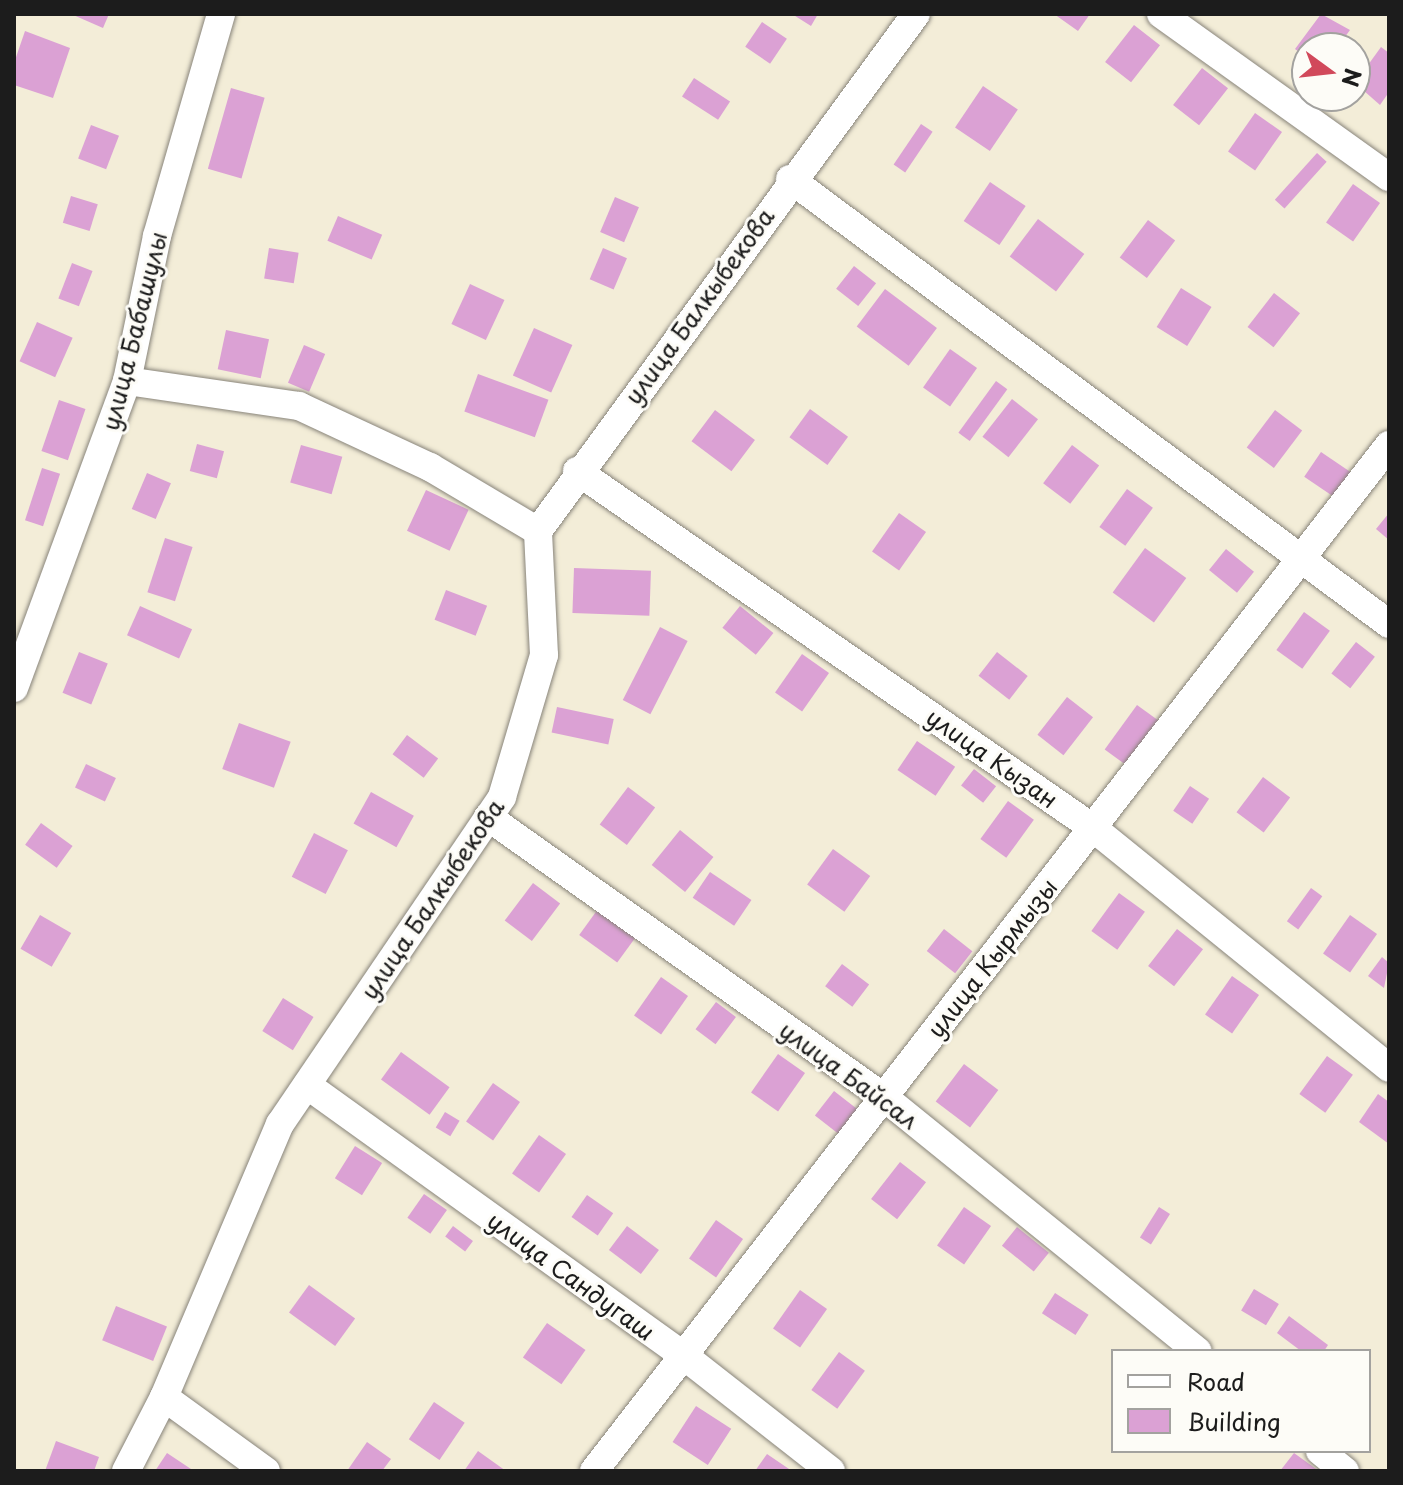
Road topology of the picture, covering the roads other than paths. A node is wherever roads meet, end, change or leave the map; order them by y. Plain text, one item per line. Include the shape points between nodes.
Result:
1 (221, 14) edge
2 (916, 14) edge
3 (1161, 14) edge
4 (1389, 177) edge
5 (790, 179) junction
6 (127, 381) junction
7 (1389, 445) edge
8 (577, 471) junction
9 (538, 531) junction
10 (1303, 558) junction
11 (1389, 624) edge
12 (14, 688) edge
13 (488, 817) junction
14 (1093, 828) junction
15 (1389, 1068) edge
16 (307, 1085) junction
17 (885, 1098) junction
18 (1195, 1349) edge
19 (683, 1355) junction
20 (164, 1397) junction
21 (1322, 1453) edge
22 (126, 1471) edge
23 (266, 1471) edge
24 (594, 1471) edge
25 (831, 1471) edge
26 (1345, 1471) edge

1 - 6 street, улица Бабашулы via 157,236
2 - 5 street, улица Балкыбекова
3 - 4 street
5 - 8 street, улица Балкыбекова
5 - 10 street
6 - 9 street via 299,406 430,467
6 - 12 street, улица Бабашулы
7 - 10 street, улица Кырмызы
8 - 9 street, улица Балкыбекова
8 - 14 street, улица Кызан
9 - 13 street, улица Балкыбекова via 544,655 502,797
10 - 11 street
10 - 14 street, улица Кырмызы
13 - 16 street, улица Балкыбекова
13 - 17 street, улица Байсал
14 - 15 street, улица Кызан
14 - 17 street, улица Кырмызы
16 - 19 street, улица Сандугаш
16 - 20 street, улица Балкыбекова via 280,1124
17 - 18 street, улица Байсал
17 - 19 street, улица Кырмызы
19 - 24 street, улица Кырмызы
19 - 25 street, улица Сандугаш
20 - 22 street, улица Балкыбекова
20 - 23 street
21 - 26 street

